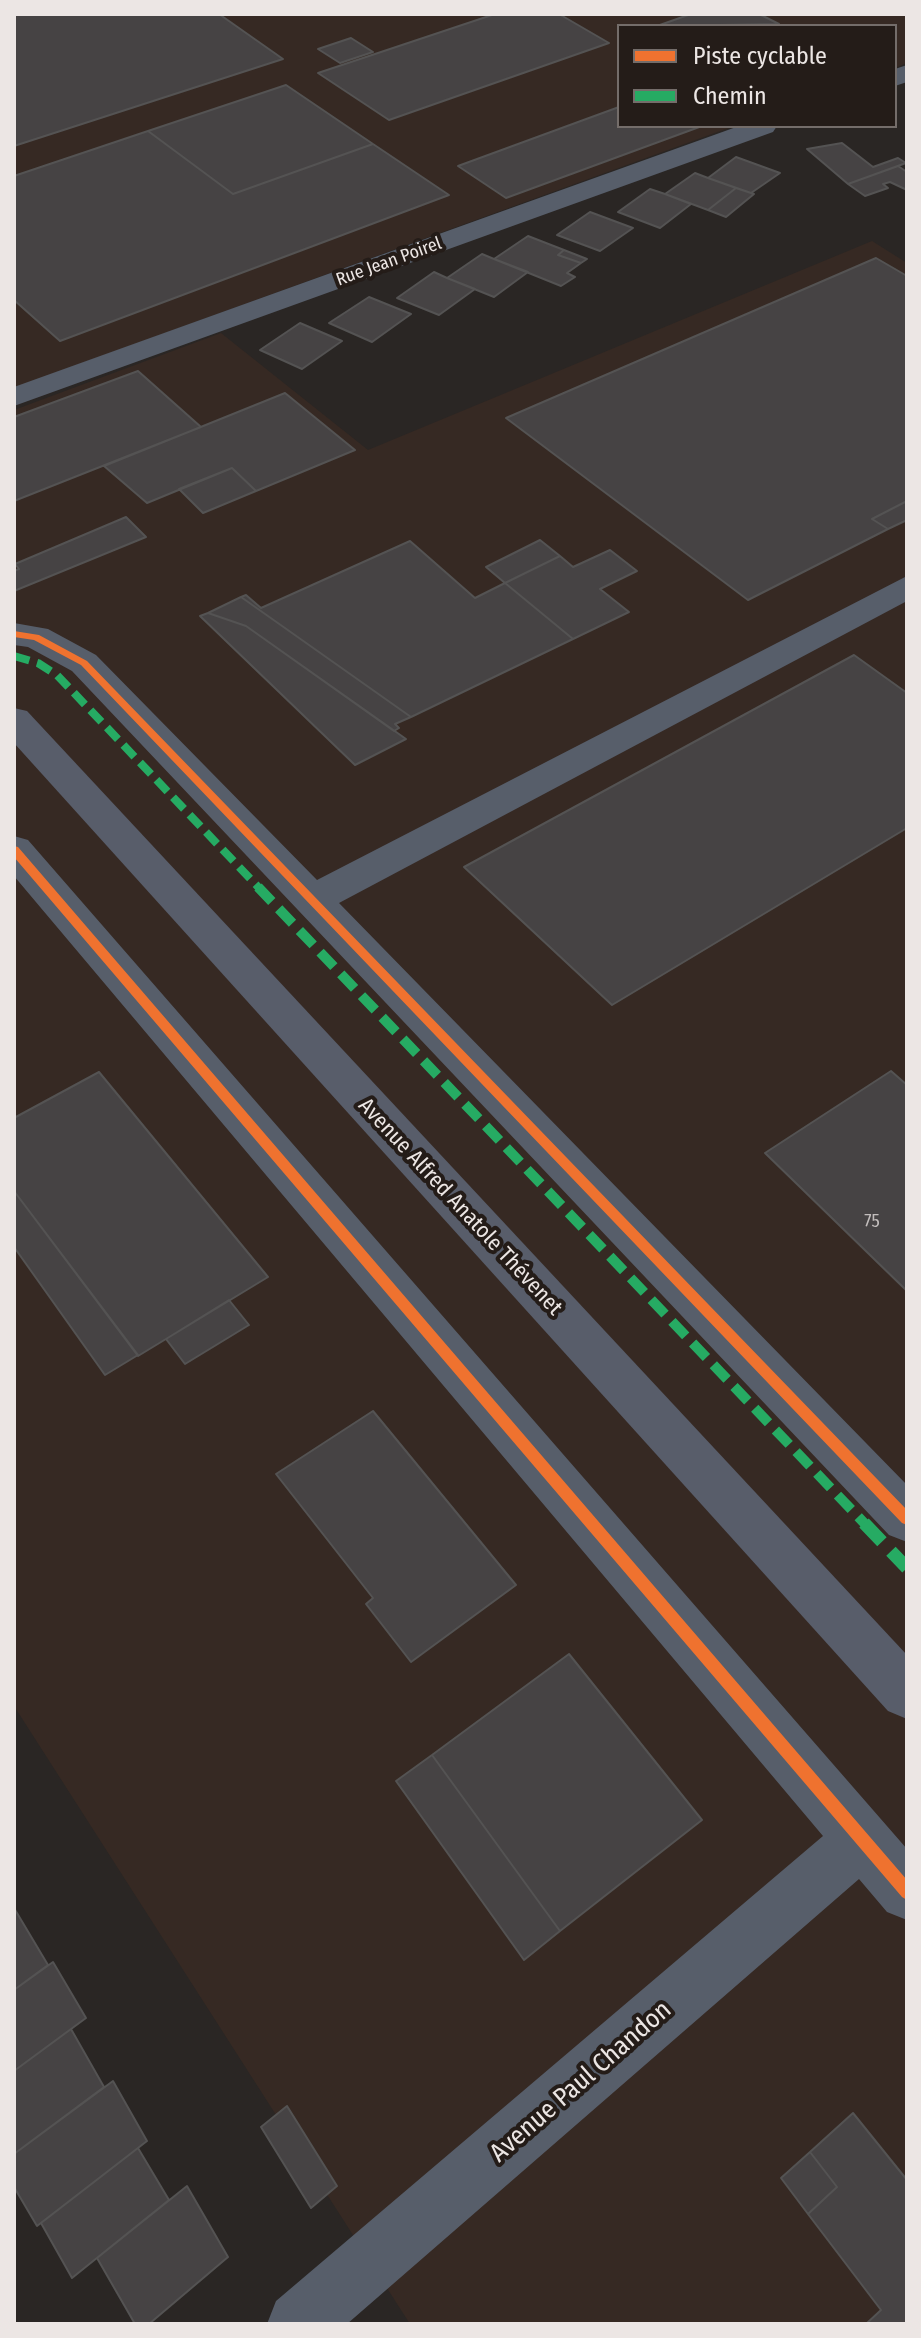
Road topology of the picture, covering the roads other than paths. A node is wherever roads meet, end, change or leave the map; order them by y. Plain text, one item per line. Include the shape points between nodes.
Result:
1 (758, 128) edge
2 (14, 397) edge
3 (907, 587) edge
4 (14, 634) edge
5 (14, 720) edge
6 (14, 850) edge
7 (312, 900) junction
8 (907, 1519) edge
9 (907, 1693) edge
10 (862, 1840) junction
11 (907, 1892) edge
12 (299, 2324) edge

1 - 2 street, Rue Jean Poirel
3 - 7 street
4 - 7 street via 36,637 84,663
5 - 9 main road, Avenue Alfred Anatole Thévenet
6 - 10 street
7 - 8 street
10 - 11 street
10 - 12 street, Avenue Paul Chandon

